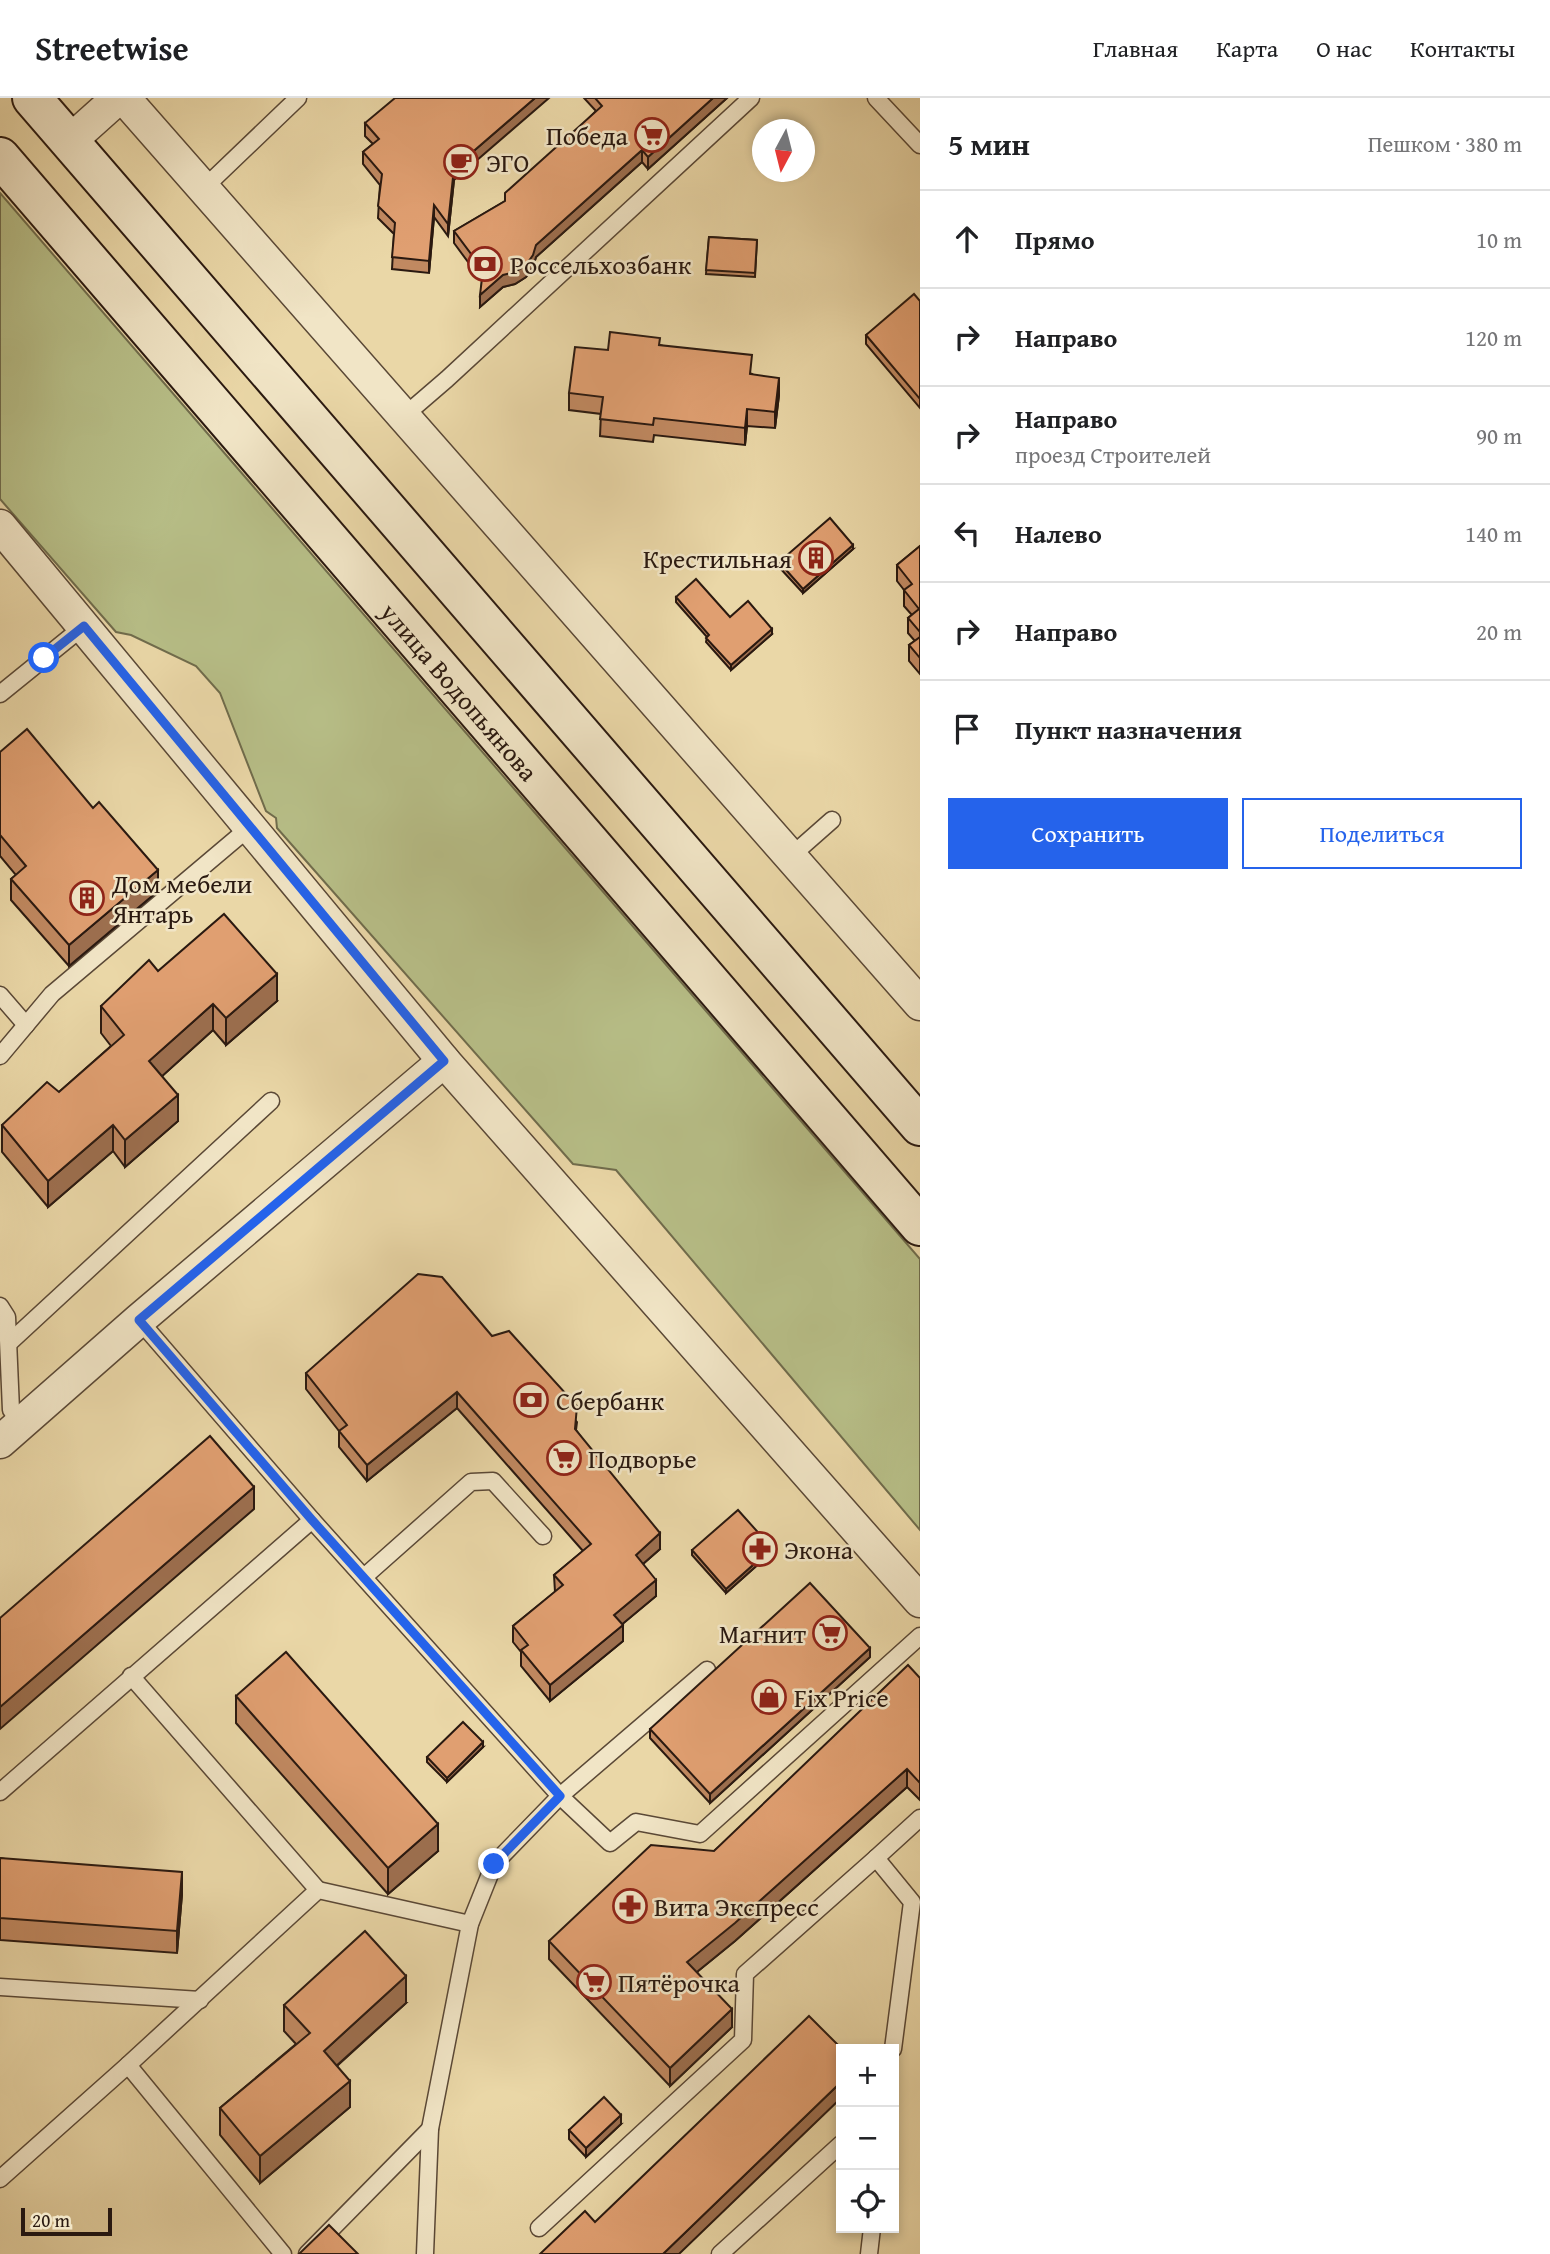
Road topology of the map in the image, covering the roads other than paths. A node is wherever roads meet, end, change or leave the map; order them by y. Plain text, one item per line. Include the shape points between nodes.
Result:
1 (33, 98) edge
2 (118, 98) edge
3 (124, 98) edge
4 (298, 98) edge
5 (751, 98) edge
6 (876, 98) edge
7 (69, 141) junction
8 (920, 145) edge
9 (0, 157) edge
10 (204, 188) junction
11 (404, 416) junction
12 (0, 526) edge
13 (84, 626) junction
14 (0, 694) edge
15 (832, 820) dead end
16 (251, 826) junction
17 (790, 857) junction
18 (0, 995) edge
19 (920, 1004) edge
20 (26, 1025) junction
21 (0, 1056) edge
22 (444, 1061) junction
23 (271, 1101) dead end
24 (920, 1126) edge
25 (920, 1226) edge
26 (0, 1306) edge
27 (139, 1320) junction
28 (9, 1343) junction
29 (24, 1422) junction
30 (0, 1442) edge
31 (312, 1520) junction
32 (543, 1536) dead end
33 (364, 1577) junction
34 (920, 1601) edge
35 (920, 1636) edge
36 (707, 1670) dead end
37 (131, 1676) junction
38 (0, 1792) edge
39 (560, 1796) junction
40 (920, 1818) edge
41 (876, 1858) junction
42 (318, 1890) junction
43 (916, 1906) edge
44 (470, 1924) junction
45 (0, 1987) edge
46 (200, 2000) junction
47 (894, 2044) edge
48 (128, 2065) junction
49 (430, 2129) junction
50 (836, 2149) edge
51 (0, 2179) edge
52 (539, 2228) dead end
53 (871, 2233) edge
54 (283, 2254) edge
55 (307, 2254) edge
56 (425, 2254) edge
57 (720, 2254) edge
58 (869, 2254) edge

1 - 7 main road
2 - 7 street
3 - 10 street
4 - 10 lane
5 - 11 lane
6 - 8 lane
7 - 24 main road
9 - 25 main road, улица Водопьянова
10 - 11 street
11 - 17 street
12 - 13 street
13 - 14 lane
13 - 16 street
15 - 17 lane
16 - 20 lane via 52,994
16 - 22 street
17 - 19 street
18 - 20 lane
20 - 21 lane
22 - 27 street
22 - 34 street
23 - 28 lane
26 - 28 lane via 7,1317
27 - 29 street
27 - 31 lane
28 - 29 lane via 11,1410
29 - 30 street
31 - 33 lane
31 - 37 lane
32 - 33 lane via 493,1481 471,1482
33 - 39 lane
35 - 39 lane via 700,1834 636,1822 610,1843
36 - 39 lane
37 - 38 lane
37 - 42 lane
39 - 44 lane via 494,1864
40 - 41 lane
41 - 43 lane
41 - 52 lane via 745,1974 743,2040
42 - 44 lane
42 - 46 lane
43 - 47 lane
44 - 49 lane
45 - 46 lane
46 - 48 lane
48 - 51 lane
48 - 54 lane
49 - 55 lane
49 - 56 lane
50 - 57 lane
53 - 58 lane

